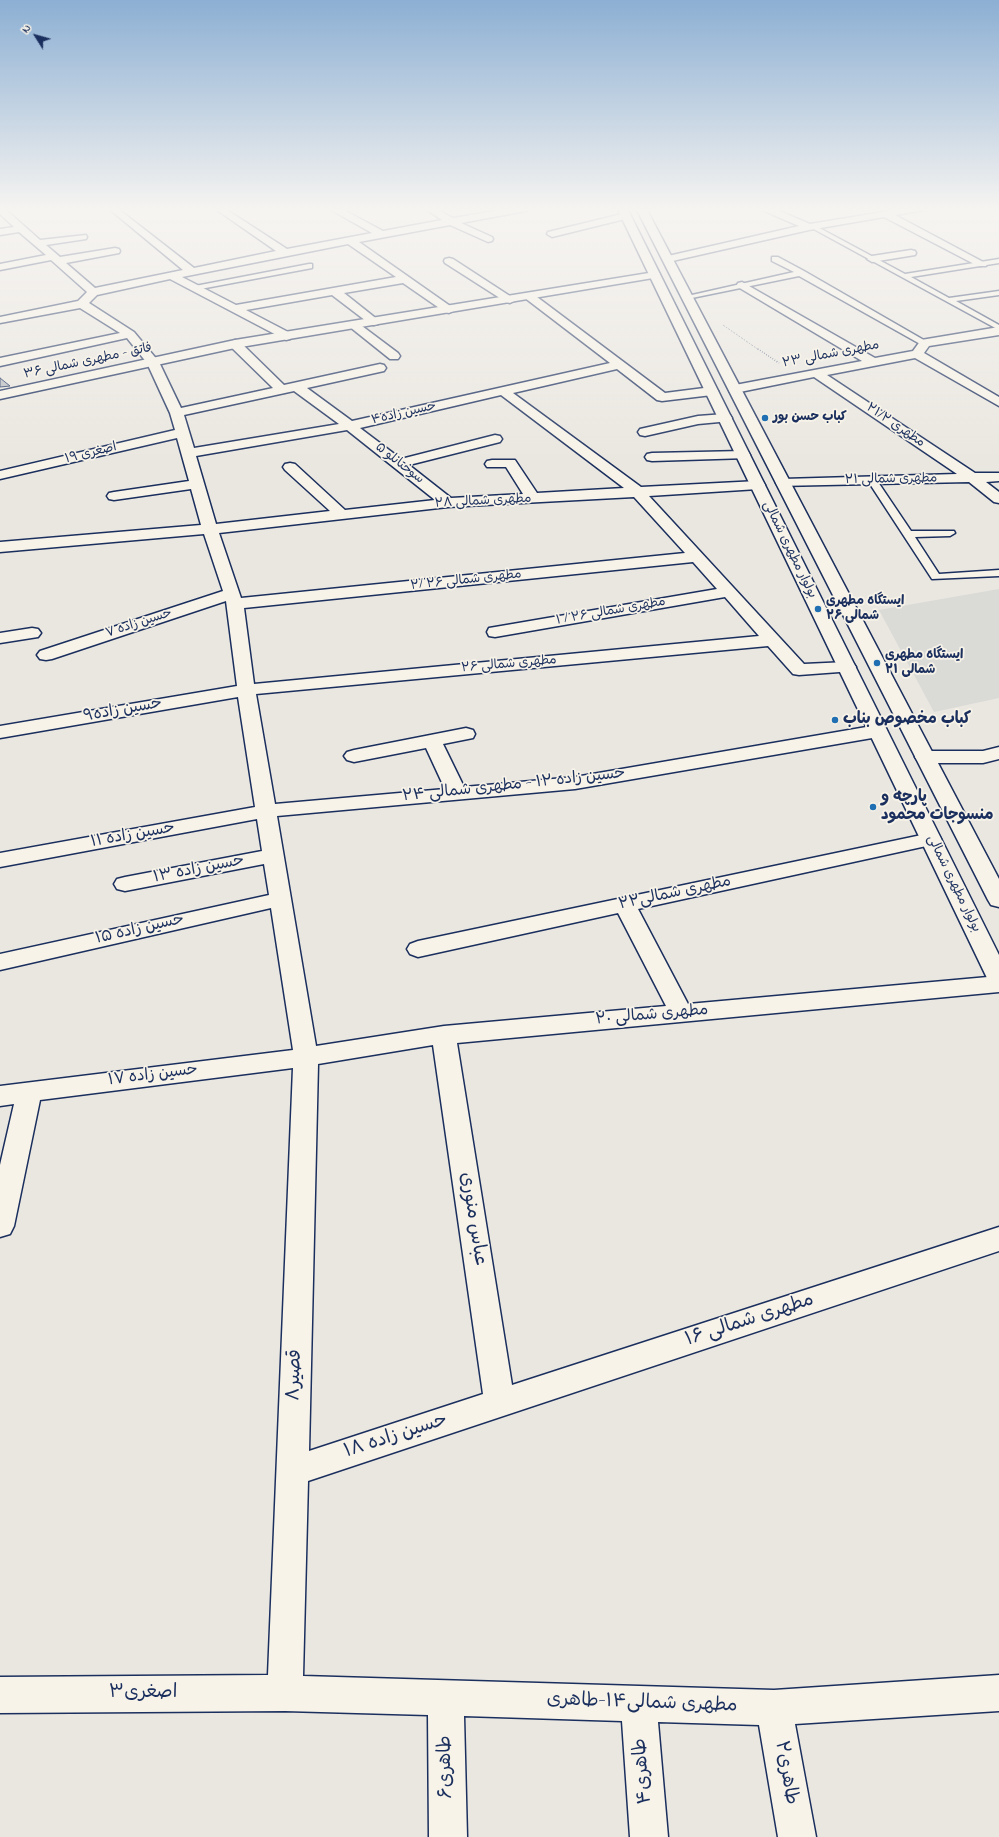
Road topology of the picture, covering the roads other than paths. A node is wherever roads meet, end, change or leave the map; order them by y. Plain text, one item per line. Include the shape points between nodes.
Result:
1 (91, 294) edge
2 (206, 294) edge
3 (318, 294) edge
4 (338, 294) edge
5 (426, 294) edge
6 (500, 294) edge
7 (543, 294) edge
8 (664, 294) edge
9 (686, 294) edge
10 (711, 294) edge
11 (757, 294) edge
12 (838, 294) edge
13 (936, 294) edge
14 (994, 294) edge
15 (529, 296) junction
16 (510, 300) junction
17 (689, 300) junction
18 (948, 300) junction
19 (82, 304) junction
20 (234, 308) junction
21 (449, 310) junction
22 (0, 320) edge
23 (374, 322) junction
24 (354, 325) junction
25 (704, 328) junction
26 (681, 329) junction
27 (999, 330) edge
28 (130, 334) junction
29 (286, 336) junction
30 (926, 343) junction
31 (235, 344) junction
32 (917, 354) junction
33 (394, 356) dead end
34 (0, 362) edge
35 (153, 362) junction
36 (873, 362) junction
37 (617, 365) junction
38 (380, 368) dead end
39 (816, 374) junction
40 (297, 387) junction
41 (735, 389) junction
42 (282, 390) junction
43 (503, 391) junction
44 (712, 391) junction
45 (0, 395) edge
46 (999, 402) edge
47 (177, 413) junction
48 (725, 418) junction
49 (350, 426) junction
50 (645, 432) dead end
51 (182, 433) junction
52 (495, 439) dead end
53 (188, 453) junction
54 (743, 454) junction
55 (652, 457) dead end
56 (398, 464) junction
57 (492, 464) dead end
58 (290, 467) dead end
59 (0, 475) edge
60 (999, 477) edge
61 (974, 479) junction
62 (873, 481) junction
63 (783, 482) junction
64 (197, 484) junction
65 (758, 485) junction
66 (639, 493) junction
67 (114, 496) dead end
68 (533, 498) junction
69 (999, 499) edge
70 (448, 503) junction
71 (341, 514) junction
72 (210, 529) junction
73 (950, 533) dead end
74 (908, 534) junction
75 (0, 547) edge
76 (697, 557) junction
77 (999, 573) edge
78 (728, 592) junction
79 (233, 599) junction
80 (495, 632) dead end
81 (32, 633) dead end
82 (0, 638) edge
83 (772, 640) junction
84 (46, 655) dead end
85 (847, 667) junction
86 (246, 690) junction
87 (878, 731) junction
88 (0, 732) edge
89 (466, 734) dead end
90 (432, 741) junction
91 (354, 756) dead end
92 (991, 756) edge
93 (925, 757) junction
94 (999, 772) edge
95 (457, 794) junction
96 (267, 811) junction
97 (931, 839) junction
98 (274, 855) junction
99 (0, 860) edge
100 (125, 884) dead end
101 (280, 899) junction
102 (999, 900) edge
103 (625, 904) junction
104 (418, 949) dead end
105 (0, 962) edge
106 (999, 978) edge
107 (999, 984) edge
108 (681, 1013) junction
109 (444, 1035) junction
110 (306, 1057) junction
111 (29, 1092) junction
112 (0, 1096) edge
113 (0, 1226) edge
114 (999, 1240) edge
115 (500, 1403) junction
116 (293, 1471) junction
117 (285, 1693) junction
118 (999, 1693) edge
119 (0, 1695) edge
120 (446, 1698) junction
121 (639, 1704) junction
122 (774, 1708) junction
123 (448, 1837) edge
124 (650, 1837) edge
125 (797, 1837) edge

1 - 19 street
2 - 20 street
3 - 20 street
4 - 23 street
5 - 21 street
6 - 16 street
7 - 15 street, فاتق - مطهری شمالی ۳۶
8 - 26 street, بولوار مطهری شمالی
9 - 17 street, بولوار مطهری شمالی
10 - 17 lane
11 - 36 street
12 - 30 lane
13 - 18 lane
14 - 18 lane
15 - 16 street, فاتق - مطهری شمالی ۳۶
15 - 37 street
16 - 21 street, فاتق - مطهری شمالی ۳۶
17 - 25 street, بولوار مطهری شمالی
18 - 27 lane
19 - 22 street
19 - 28 street, قصیر۸
20 - 29 street
21 - 23 street, فاتق - مطهری شمالی ۳۶
23 - 24 street, فاتق - مطهری شمالی ۳۶
24 - 29 street, فاتق - مطهری شمالی ۳۶
24 - 33 street
25 - 26 street
25 - 41 street, بولوار مطهری شمالی
26 - 44 street, بولوار مطهری شمالی
27 - 30 street
28 - 34 street
28 - 35 street, قصیر۸
29 - 31 street, فاتق - مطهری شمالی ۳۶
30 - 32 street
31 - 35 street, فاتق - مطهری شمالی ۳۶
31 - 42 street
32 - 36 street, مطهری شمالی ۲۳
32 - 46 street
35 - 45 street, فاتق - مطهری شمالی ۳۶
35 - 47 street, قصیر۸
36 - 39 street, مطهری شمالی ۲۳
37 - 43 street, حسین زاده۴
37 - 44 street via 662,396
38 - 40 street
39 - 41 street, مطهری شمالی ۲۳
39 - 61 street, مطهری ۲۱/۲
40 - 42 street
40 - 49 street, سوختانلو ۵
41 - 63 street, بولوار مطهری شمالی
42 - 47 street
43 - 49 street, حسین زاده۴
43 - 66 street
44 - 48 street, بولوار مطهری شمالی
47 - 51 street, قصیر۸
48 - 50 street via 698,420
48 - 54 street, بولوار مطهری شمالی
49 - 53 street, حسین زاده۴
49 - 56 street, سوختانلو ۵
51 - 53 street, قصیر۸
51 - 59 street, اصغری ۱۹
52 - 56 street
53 - 64 street, قصیر۸
54 - 55 street
54 - 65 street, بولوار مطهری شمالی
56 - 70 street, سوختانلو ۵
57 - 68 street via 510,463
58 - 71 street
60 - 61 street, مطهری شمالی ۲۱
61 - 62 street, مطهری شمالی ۲۱
61 - 69 street, مطهری ۲۱/۲
62 - 63 street, مطهری شمالی ۲۱
62 - 74 lane
63 - 93 street, بولوار مطهری شمالی
64 - 67 street
64 - 72 street, قصیر۸
65 - 66 street, مطهری شمالی ۲۸
65 - 85 street, بولوار مطهری شمالی
66 - 68 street, مطهری شمالی ۲۸
66 - 76 street
68 - 70 street, مطهری شمالی ۲۸
70 - 71 street, مطهری شمالی ۲۸
71 - 72 street, مطهری شمالی ۲۸
72 - 75 street, مطهری شمالی ۲۸
72 - 79 street, قصیر۸
73 - 74 lane
74 - 77 lane via 936,576
76 - 78 street
76 - 79 street, مطهری شمالی ۲۶ /۲
78 - 80 street, مطهری شمالی ۲۶ / ۱
78 - 83 street
79 - 84 street, حسین زاده ۷
79 - 86 street, قصیر۸
81 - 82 street
83 - 85 street via 798,670
83 - 86 street, مطهری شمالی ۲۶
85 - 87 street, بولوار مطهری شمالی
86 - 88 street, حسین زاده۹
86 - 96 street, قصیر۸
87 - 95 street, حسین زاده ۱۲ - مطهری شمالی ۲۴ via 575,783
87 - 97 street, بولوار مطهری شمالی
89 - 90 street
90 - 91 street
90 - 95 street
92 - 93 street
92 - 94 street
93 - 102 street, بولوار مطهری شمالی
95 - 96 street, حسین زاده ۱۲ - مطهری شمالی ۲۴
96 - 98 street, قصیر۸
96 - 99 street, حسین زاده ۱۱
97 - 103 street, مطهری شمالی۲۲
97 - 106 street, بولوار مطهری شمالی
98 - 100 street, حسین زاده ۱۳
98 - 101 street, قصیر۸
101 - 105 street, حسین زاده ۱۵
101 - 110 street, قصیر۸
103 - 104 street, مطهری شمالی۲۲
103 - 108 street
107 - 108 street, مطهری شمالی ۲۰
108 - 109 street, مطهری شمالی ۲۰
109 - 110 street, مطهری شمالی ۲۰
109 - 115 street, عباس منوری
110 - 111 street, حسین زاده ۱۷
110 - 116 street, قصیر۸
111 - 112 street, حسین زاده ۱۷
111 - 113 street
114 - 115 street, مطهری شمالی ۱۶
115 - 116 street, حسین زاده ۱۸
116 - 117 street, قصیر۸
117 - 119 street, اصغری۳
117 - 120 street, مطهری شمالی۱۴-طاهری
118 - 122 street, مطهری شمالی۱۴-طاهری
120 - 121 street, مطهری شمالی۱۴-طاهری
120 - 123 street, طاهری۶
121 - 122 street, مطهری شمالی۱۴-طاهری
121 - 124 street, طاهری۴
122 - 125 street, طاهری۲

